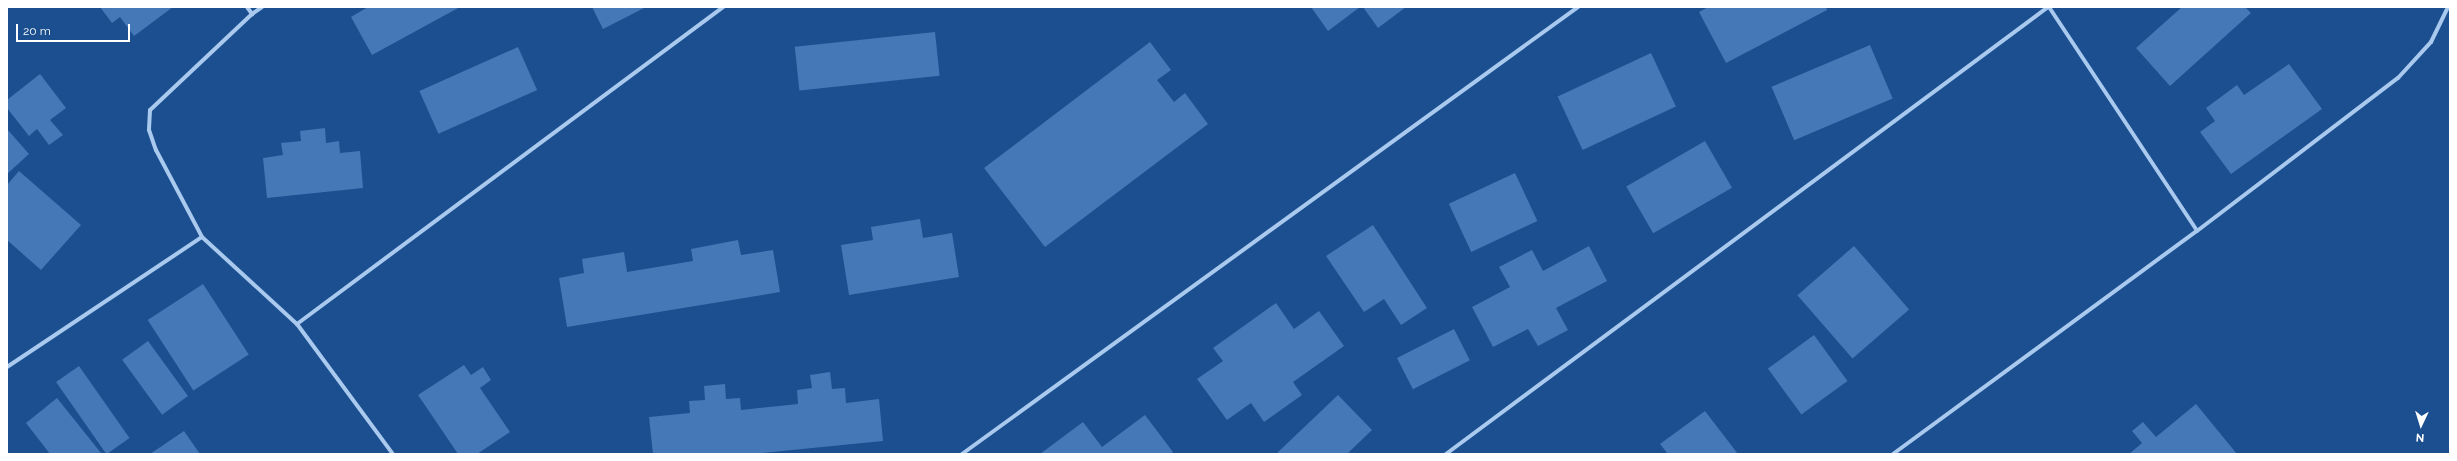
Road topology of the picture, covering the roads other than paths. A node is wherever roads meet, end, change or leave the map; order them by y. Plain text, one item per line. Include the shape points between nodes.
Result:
1 (247, 7) edge
2 (262, 7) edge
3 (723, 7) edge
4 (1578, 7) edge
5 (2048, 7) edge
6 (2448, 7) edge
7 (252, 14) junction
8 (2197, 232) junction
9 (202, 237) junction
10 (297, 324) junction
11 (7, 367) edge
12 (393, 454) edge
13 (962, 454) edge
14 (1446, 454) edge
15 (1893, 454) edge

1 - 7 street
2 - 7 street
3 - 10 street
4 - 13 street
5 - 8 street
5 - 14 street
6 - 8 street via 2431,42 2398,78
7 - 9 street via 150,110 149,130 156,150
8 - 15 street
9 - 10 street
9 - 11 street
10 - 12 street

